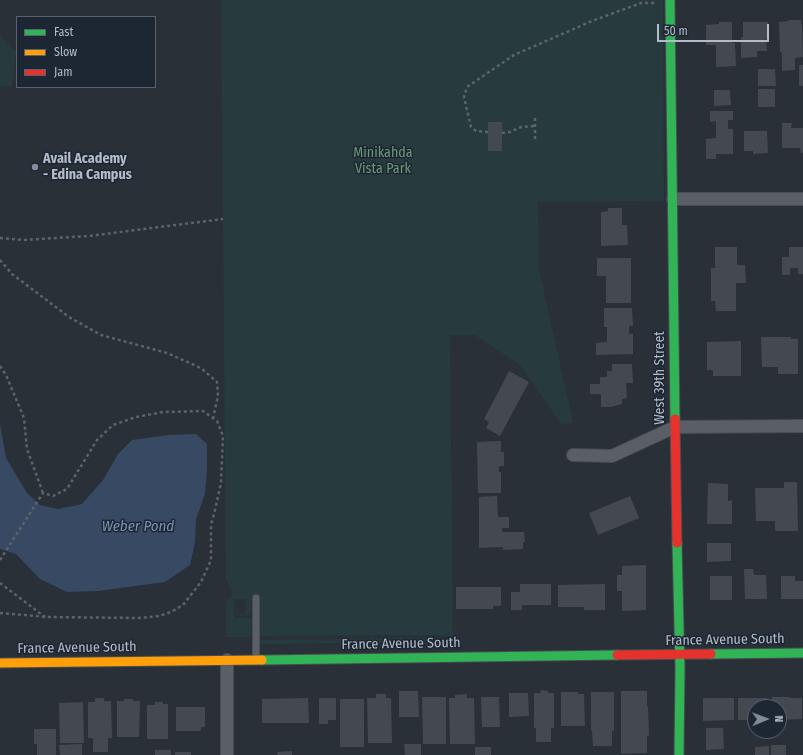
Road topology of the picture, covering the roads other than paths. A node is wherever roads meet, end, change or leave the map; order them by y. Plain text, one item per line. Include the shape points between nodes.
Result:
1 (670, 0) edge
2 (673, 199) junction
3 (803, 199) edge
4 (803, 426) edge
5 (675, 427) junction
6 (573, 456) dead end
7 (256, 598) dead end
8 (803, 653) edge
9 (679, 654) junction
10 (256, 659) junction
11 (227, 660) junction
12 (0, 663) edge
13 (227, 755) edge
14 (679, 755) edge

1 - 2 main road, West 39th Street
2 - 3 street
2 - 5 main road, West 39th Street
4 - 5 street
5 - 6 street via 612,456
5 - 9 main road, West 39th Street
7 - 10 lane
8 - 9 main road, France Avenue South
9 - 10 main road, France Avenue South
9 - 14 main road, West 39th Street
10 - 11 main road, France Avenue South
11 - 12 main road, France Avenue South
11 - 13 street

